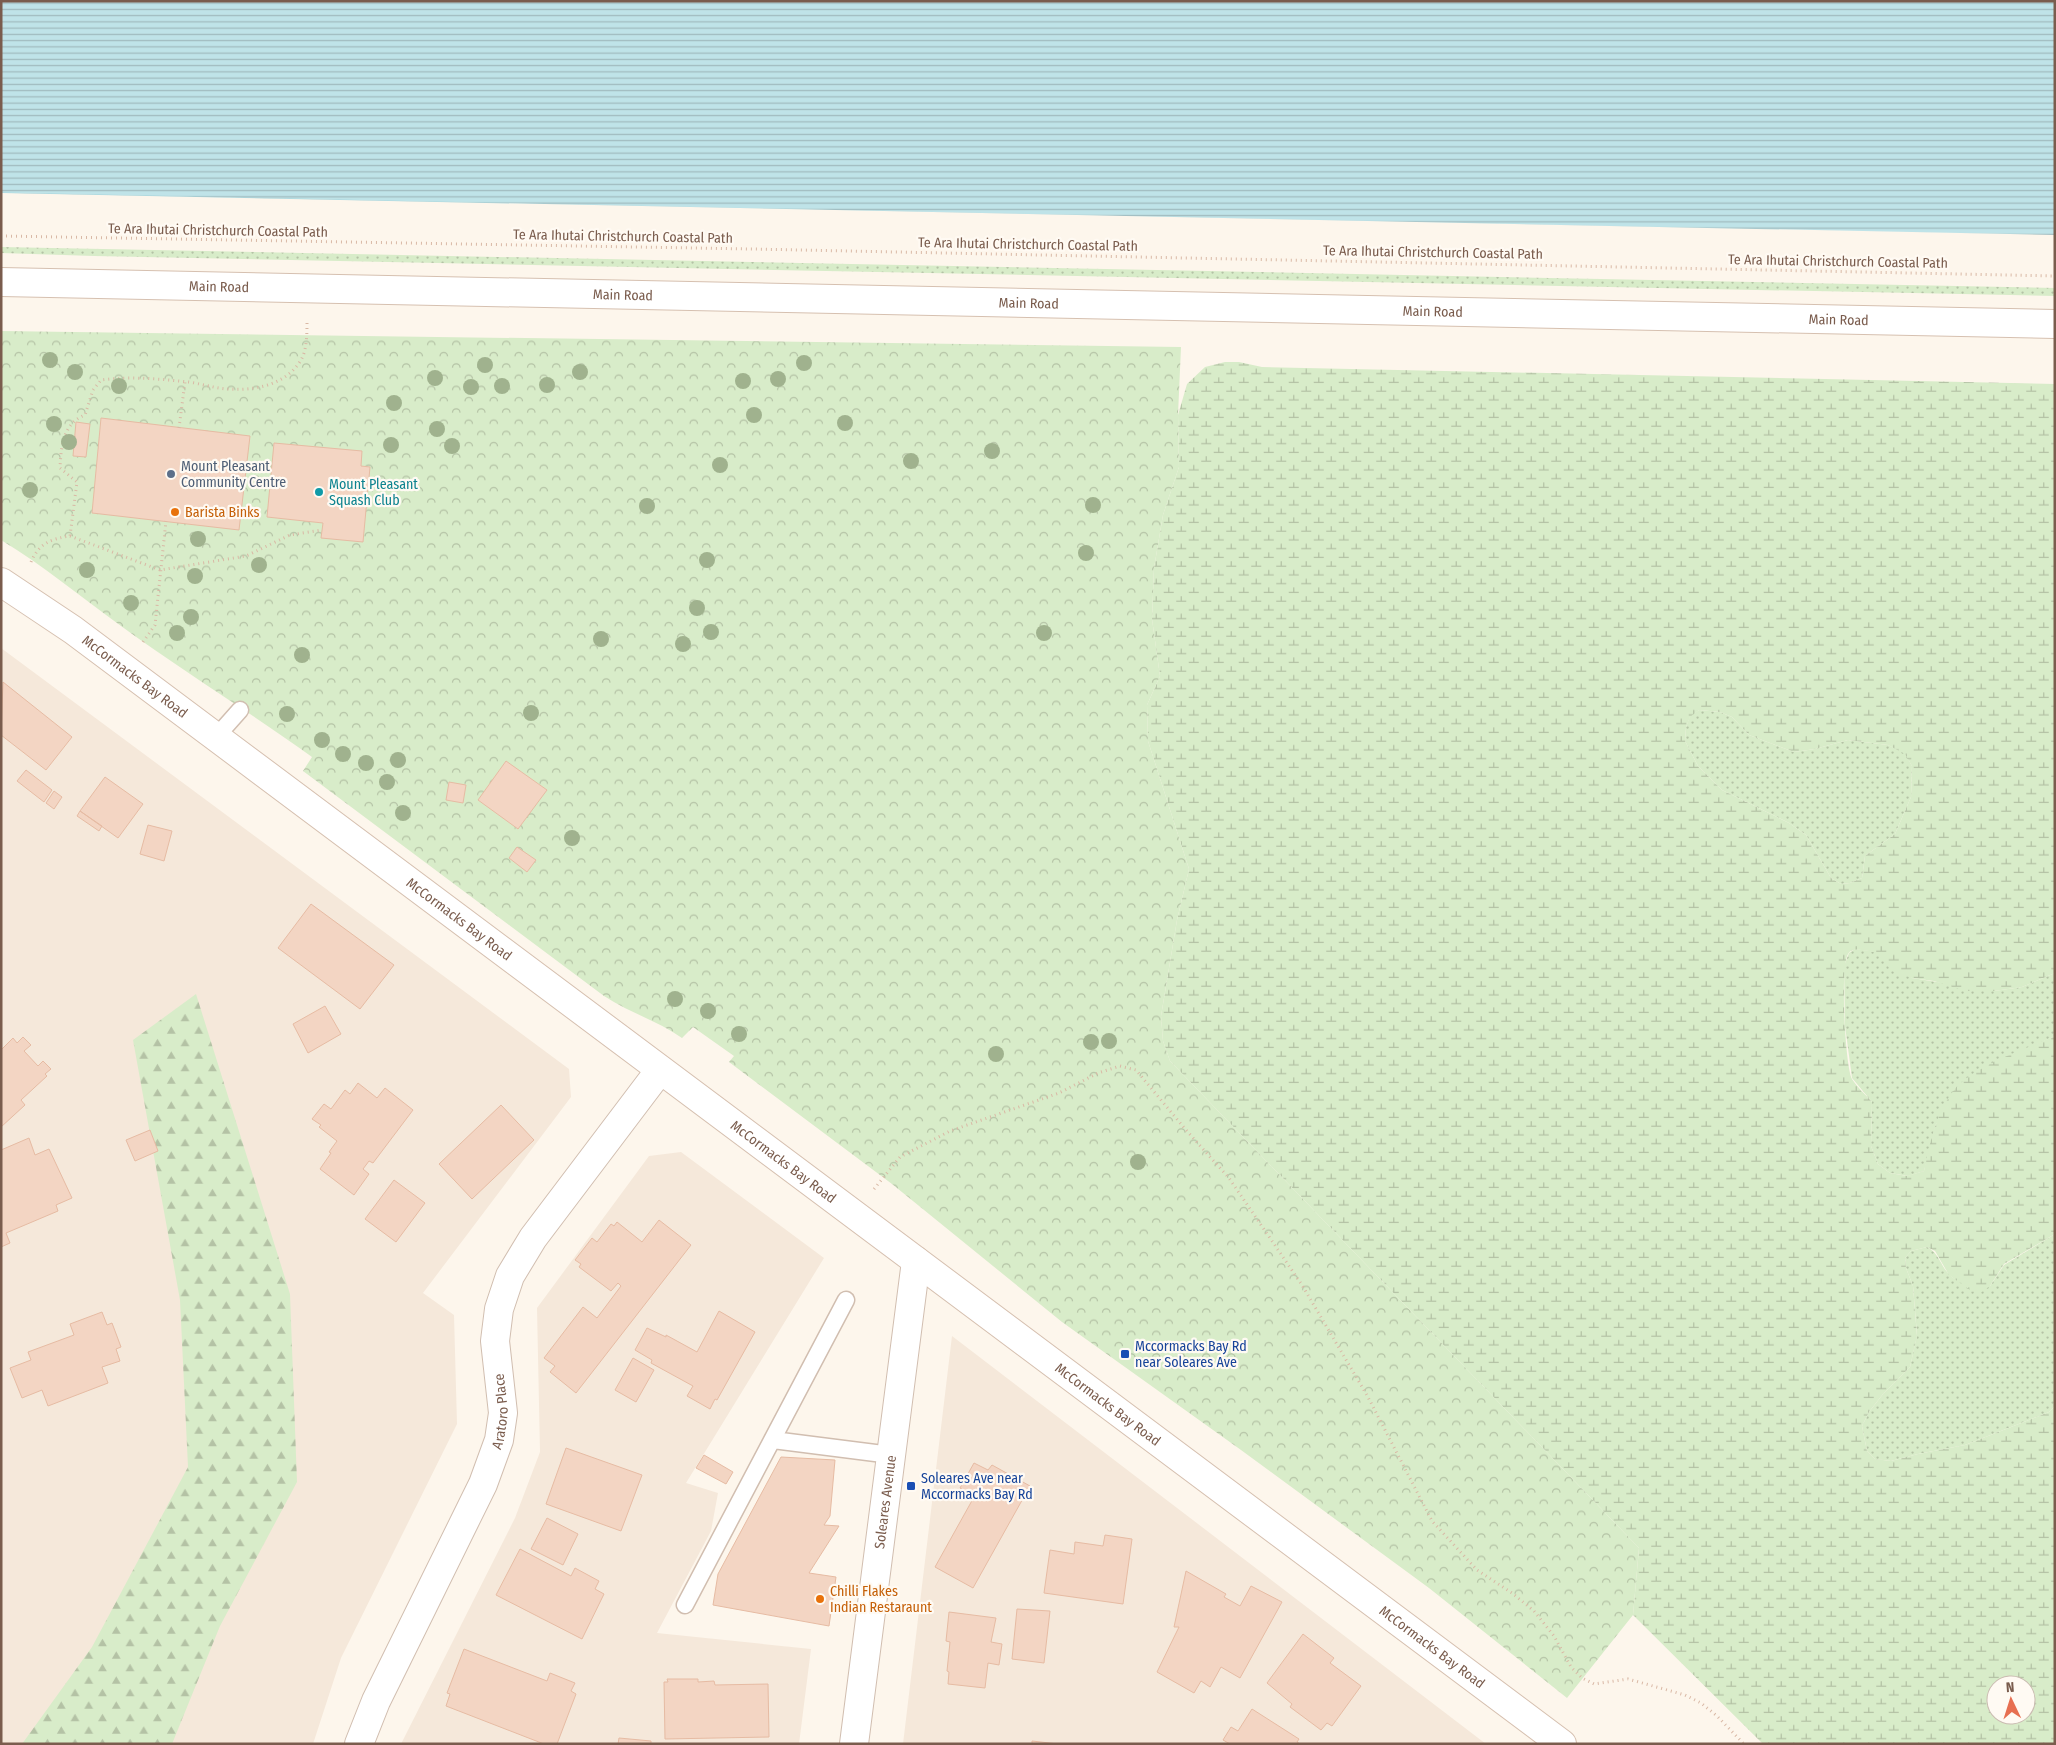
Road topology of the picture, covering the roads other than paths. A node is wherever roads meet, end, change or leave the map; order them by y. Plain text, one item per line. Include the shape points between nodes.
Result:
1 (1, 282) edge
2 (2055, 324) edge
3 (9, 586) edge
4 (240, 710) dead end
5 (216, 737) junction
6 (660, 1070) junction
7 (916, 1261) junction
8 (846, 1300) dead end
9 (773, 1440) junction
10 (891, 1454) junction
11 (685, 1605) dead end
12 (359, 1744) edge
13 (854, 1744) edge
14 (1562, 1744) edge

1 - 2 street, Main Road
3 - 5 street, McCormacks Bay Road
4 - 5 lane
5 - 6 street, McCormacks Bay Road
6 - 7 street, McCormacks Bay Road
6 - 12 street, Aratoro Place via 533,1238 510,1276 499,1309 495,1341 502,1413 499,1440 483,1484 376,1701
7 - 10 street, Soleares Avenue
7 - 14 street, McCormacks Bay Road
8 - 9 lane
9 - 10 lane
9 - 11 lane
10 - 13 street, Soleares Avenue

